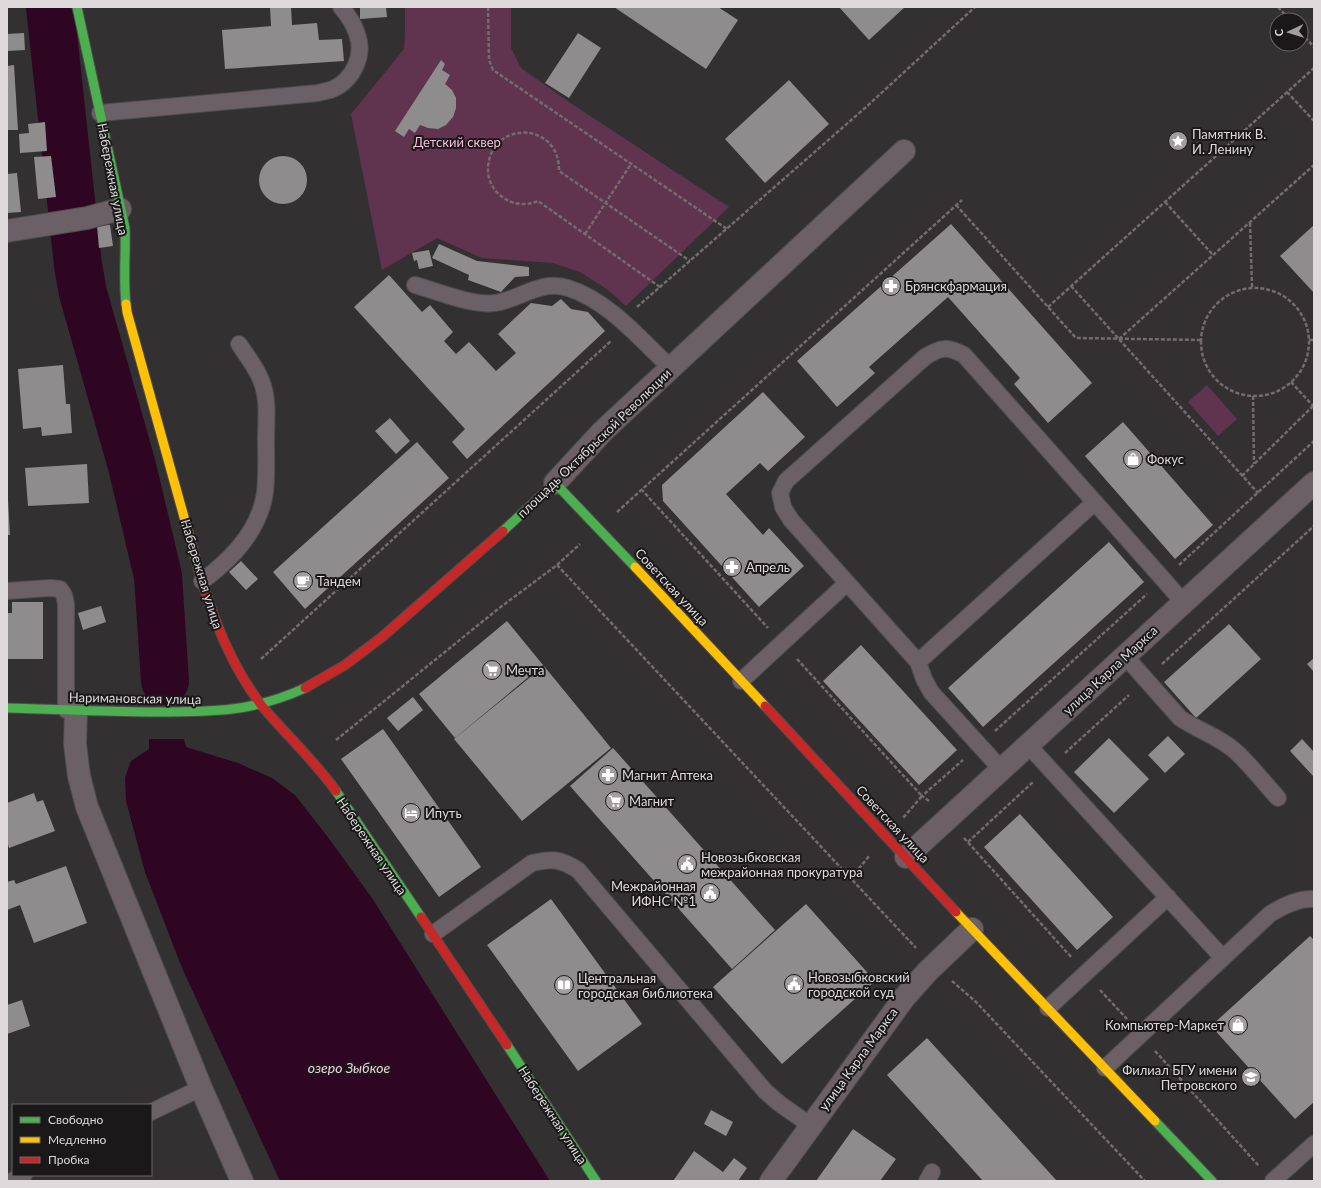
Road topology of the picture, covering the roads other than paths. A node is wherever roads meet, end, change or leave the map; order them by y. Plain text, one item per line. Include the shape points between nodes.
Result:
1 (77, 7) edge
2 (341, 7) edge
3 (100, 113) junction
4 (904, 151) dead end
5 (120, 209) junction
6 (7, 231) edge
7 (415, 285) dead end
8 (239, 344) dead end
9 (671, 368) junction
10 (555, 483) junction
11 (1314, 483) edge
12 (1095, 502) junction
13 (202, 581) junction
14 (846, 583) junction
15 (7, 591) edge
16 (1183, 602) junction
17 (1125, 656) junction
18 (918, 662) junction
19 (741, 680) junction
20 (262, 705) junction
21 (7, 708) edge
22 (71, 710) junction
23 (1028, 746) junction
24 (1002, 770) junction
25 (1278, 798) dead end
26 (906, 858) junction
27 (1168, 897) junction
28 (1314, 899) edge
29 (972, 929) junction
30 (433, 934) junction
31 (1224, 958) junction
32 (1048, 1008) junction
33 (1105, 1068) junction
34 (200, 1088) junction
35 (152, 1112) edge
36 (810, 1125) junction
37 (1314, 1144) edge
38 (22, 1176) edge
39 (12, 1181) edge
40 (242, 1181) edge
41 (596, 1181) edge
42 (771, 1181) edge
43 (1212, 1181) edge
44 (1273, 1181) edge

1 - 3 main road, Набережная улица
2 - 3 lane via 358,34 359,52 357,64 348,79 333,89
3 - 5 main road, Набережная улица
4 - 9 street, площадь Октябрьской Революции
5 - 6 street via 87,218
5 - 13 main road, Набережная улица via 125,228 124,289 127,312
7 - 9 lane via 483,304 496,303 538,288 567,288 606,308
8 - 13 lane via 261,379 265,393 265,492 261,511 254,526 232,556
9 - 10 street, площадь Октябрьской Революции via 603,431
10 - 19 main road, Советская улица
10 - 20 main road, площадь Октябрьской Революции via 377,641 344,666 315,683
11 - 16 street, улица Карла Маркса
12 - 14 lane via 964,356 951,348 936,350 786,481 780,493 783,507 791,520
12 - 16 lane
12 - 18 lane
13 - 20 main road, Набережная улица via 223,642
14 - 18 lane
14 - 19 lane
15 - 22 lane via 50,588 60,590 64,596
16 - 17 street, улица Карла Маркса
17 - 23 street, улица Карла Маркса
17 - 25 lane via 1180,718 1234,750
18 - 24 lane via 932,692
19 - 26 main road, Советская улица
20 - 22 main road, Наримановская улица via 229,711 202,712
20 - 30 main road, Набережная улица via 331,785
21 - 22 main road, Наримановская улица
22 - 34 street via 79,776 87,807
23 - 24 street, улица Карла Маркса
23 - 27 lane
24 - 26 street, улица Карла Маркса
26 - 29 main road, Советская улица
27 - 31 lane
27 - 32 lane
28 - 31 lane via 1286,904 1270,914
29 - 32 main road, Советская улица
29 - 36 street, улица Карла Маркса via 904,998
30 - 36 lane via 532,864 547,859 564,862 578,870 765,1091
30 - 41 main road, Набережная улица
31 - 33 lane
32 - 33 main road, Советская улица
33 - 43 main road, Советская улица
34 - 35 lane
34 - 40 street
36 - 42 street, улица Карла Маркса
37 - 44 lane
38 - 39 lane

